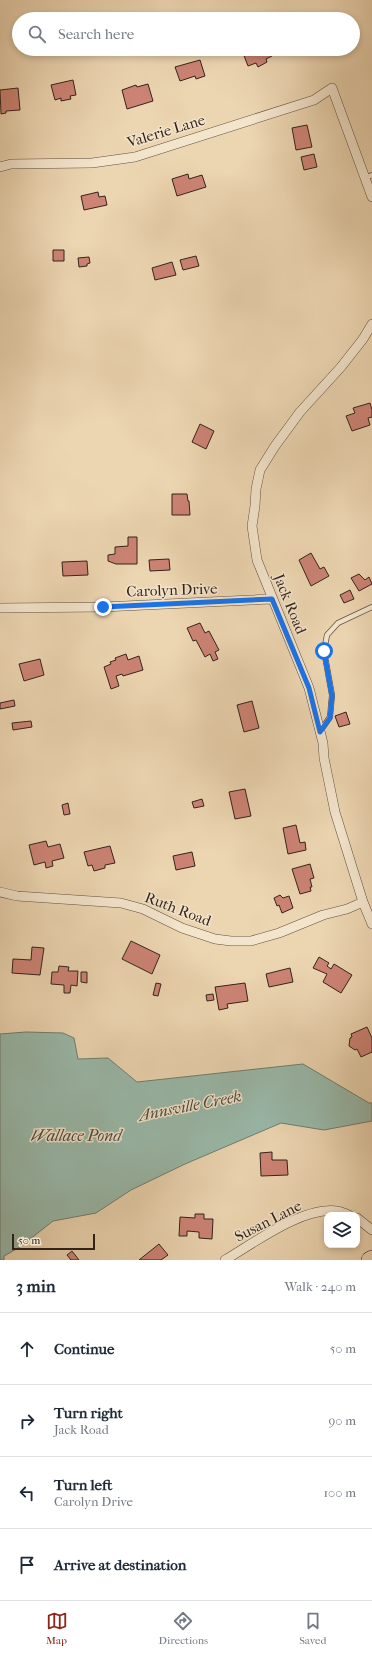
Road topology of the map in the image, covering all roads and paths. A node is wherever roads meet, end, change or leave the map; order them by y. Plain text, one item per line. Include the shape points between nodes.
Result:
1 (0, 167) edge
2 (369, 176) edge
3 (372, 197) edge
4 (371, 326) edge
5 (272, 599) junction
6 (372, 607) edge
7 (0, 608) edge
8 (320, 732) junction
9 (0, 892) edge
10 (363, 902) junction
11 (372, 924) edge
12 (341, 1212) edge
13 (360, 1220) edge
14 (372, 1230) edge
15 (225, 1260) edge

1 - 2 street, Valerie Lane via 11,164 92,163 135,157 314,100 332,88
2 - 3 street
4 - 5 street, Jack Road via 341,367 300,412 260,470 252,526 257,560
5 - 7 street, Carolyn Drive via 103,607
5 - 8 street, Jack Road via 309,688
6 - 8 lane via 338,623 327,635 324,651 332,696 330,718
8 - 10 street, Jack Road via 336,812
9 - 10 street, Ruth Road via 17,896 121,904 143,909 182,928 231,941 251,941 279,933
10 - 11 street, Jack Road
12 - 15 street, Susan Lane via 322,1211 300,1217
13 - 14 street

